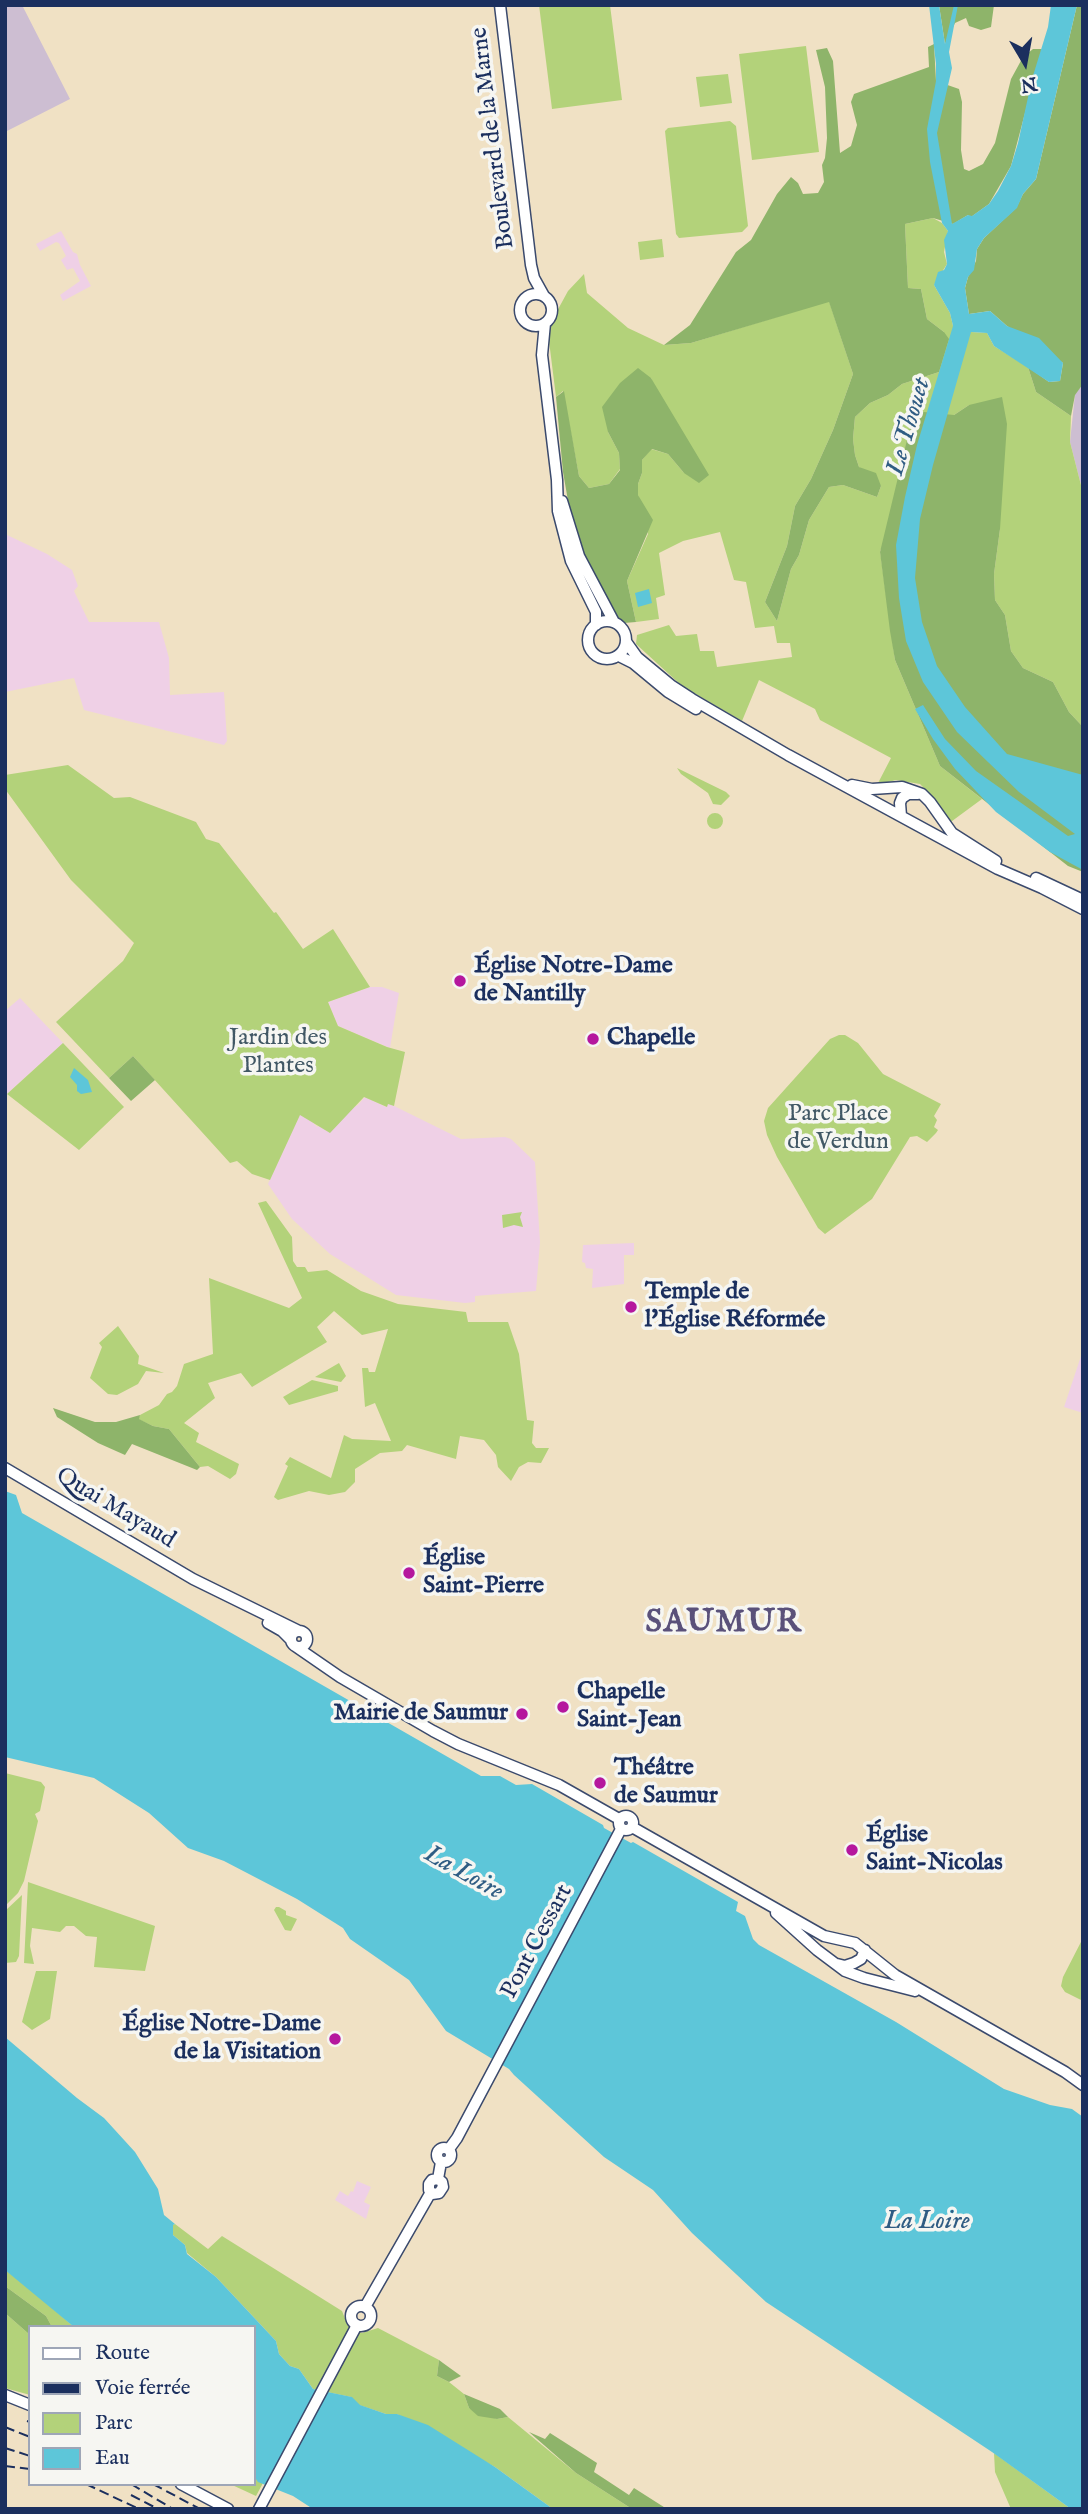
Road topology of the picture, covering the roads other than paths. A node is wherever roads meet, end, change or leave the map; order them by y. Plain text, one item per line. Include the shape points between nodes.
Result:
1 (499, 5) edge
2 (531, 265) junction
3 (544, 296) junction
4 (525, 299) junction
5 (545, 323) junction
6 (531, 325) junction
7 (541, 355) junction
8 (556, 480) junction
9 (614, 622) junction
10 (596, 625) junction
11 (627, 643) junction
12 (619, 656) junction
13 (788, 755) junction
14 (835, 780) junction
15 (922, 794) junction
16 (938, 813) junction
17 (901, 817) junction
18 (920, 826) junction
19 (1083, 900) edge
20 (1083, 909) edge
21 (5, 1468) edge
22 (205, 1585) junction
23 (297, 1643) junction
24 (623, 1828) junction
25 (769, 1905) junction
26 (833, 1938) junction
27 (847, 1940) junction
28 (865, 1950) junction
29 (829, 1959) junction
30 (855, 1963) junction
31 (926, 1994) junction
32 (1083, 2085) edge
33 (5, 2395) edge
34 (28, 2404) edge
35 (185, 2486) edge
36 (261, 2506) edge
37 (228, 2509) edge

1 - 2 main road, Boulevard de la Marne
2 - 3 main road, Boulevard de la Marne
2 - 4 main road, Boulevard de la Marne
3 - 4 main road
3 - 5 main road via 552,308
4 - 6 main road via 521,313
5 - 6 main road
5 - 7 main road
6 - 7 main road
7 - 8 main road
8 - 9 main road via 579,556
8 - 10 main road via 564,538 596,612
9 - 10 main road
9 - 11 main road via 623,629
10 - 12 main road via 588,636 591,652 604,660
11 - 12 main road
11 - 13 main road via 672,686
12 - 13 main road via 681,701
13 - 14 main road
14 - 15 main road via 864,788 902,787
14 - 17 main road
15 - 16 main road
15 - 17 main road via 902,798
16 - 18 main road
16 - 19 main road via 952,833 993,859
17 - 18 main road
18 - 20 main road
21 - 22 main road, Quai Mayaud
22 - 23 main road, Quai Mayaud
22 - 23 main road, Quai Mayaud via 306,1636
23 - 24 main road via 312,1660 440,1735 559,1785
24 - 25 main road
24 - 36 main road, Pont Cessart via 449,2149 450,2158 442,2162 438,2179 430,2182 430,2192 365,2307 352,2312 356,2326
25 - 26 main road
25 - 29 main road
26 - 27 main road
26 - 29 main road via 828,1944
27 - 28 main road
27 - 30 main road via 855,1949
28 - 30 main road
28 - 31 main road
29 - 30 main road via 845,1966
29 - 31 main road via 864,1978
31 - 32 main road
33 - 34 main road
35 - 37 main road

